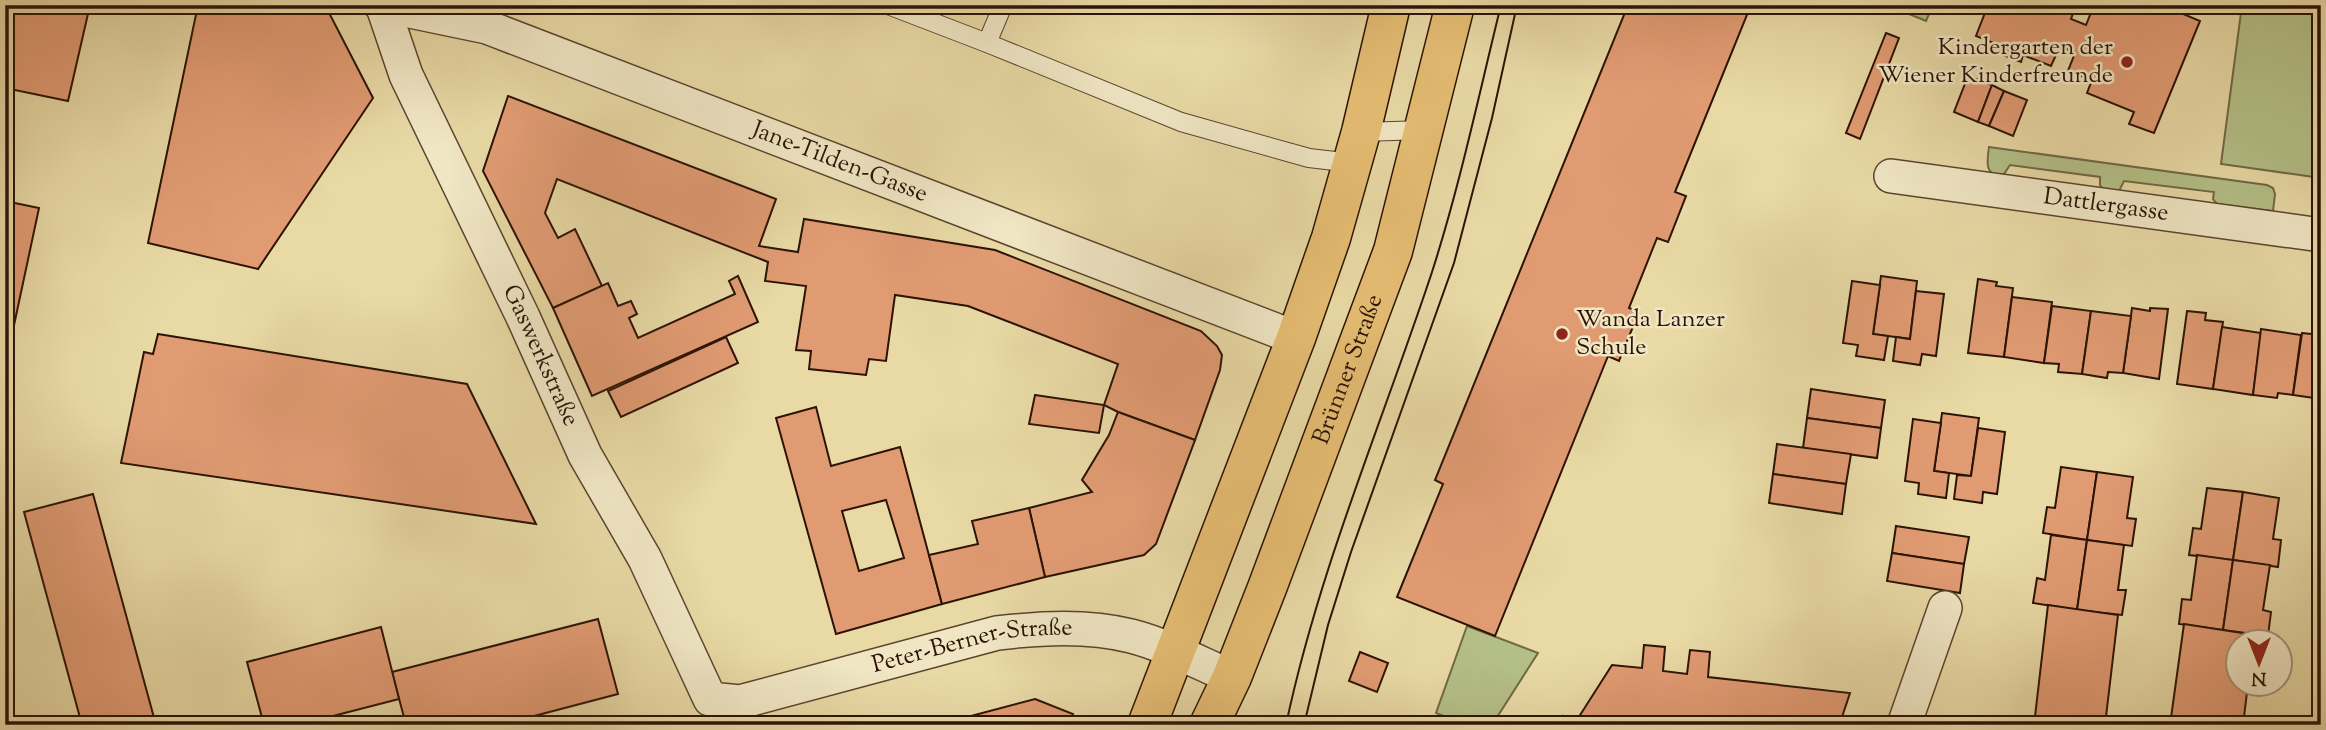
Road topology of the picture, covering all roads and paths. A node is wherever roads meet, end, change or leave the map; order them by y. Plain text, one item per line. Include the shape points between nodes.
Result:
1 (888, 5) edge
2 (1003, 5) edge
3 (1391, 5) edge
4 (1455, 5) edge
5 (382, 6) edge
6 (987, 43) junction
7 (1425, 130) junction
8 (1357, 147) junction
9 (1891, 176) dead end
10 (2321, 235) edge
11 (1296, 338) junction
12 (1945, 608) dead end
13 (1174, 652) junction
14 (1232, 677) junction
15 (710, 699) joint
16 (1147, 725) edge
17 (1209, 725) edge
18 (1904, 725) edge

1 - 6 lane
2 - 6 lane
3 - 8 main road
4 - 7 main road, Brünner Straße
5 - 11 street, Jane-Tilden-Gasse via 487,27
5 - 15 street, Gaswerkstraße via 406,75 585,455 645,559
6 - 8 lane via 1181,122 1309,158
7 - 8 lane
7 - 14 main road, Brünner Straße via 1393,251
8 - 11 main road
9 - 10 street, Dattlergasse
11 - 13 main road
12 - 18 street
13 - 14 street, Peter-Berner-Straße
13 - 15 street, Peter-Berner-Straße via 1131,636 1075,628 1022,630 740,702
13 - 16 main road
14 - 17 main road, Brünner Straße

